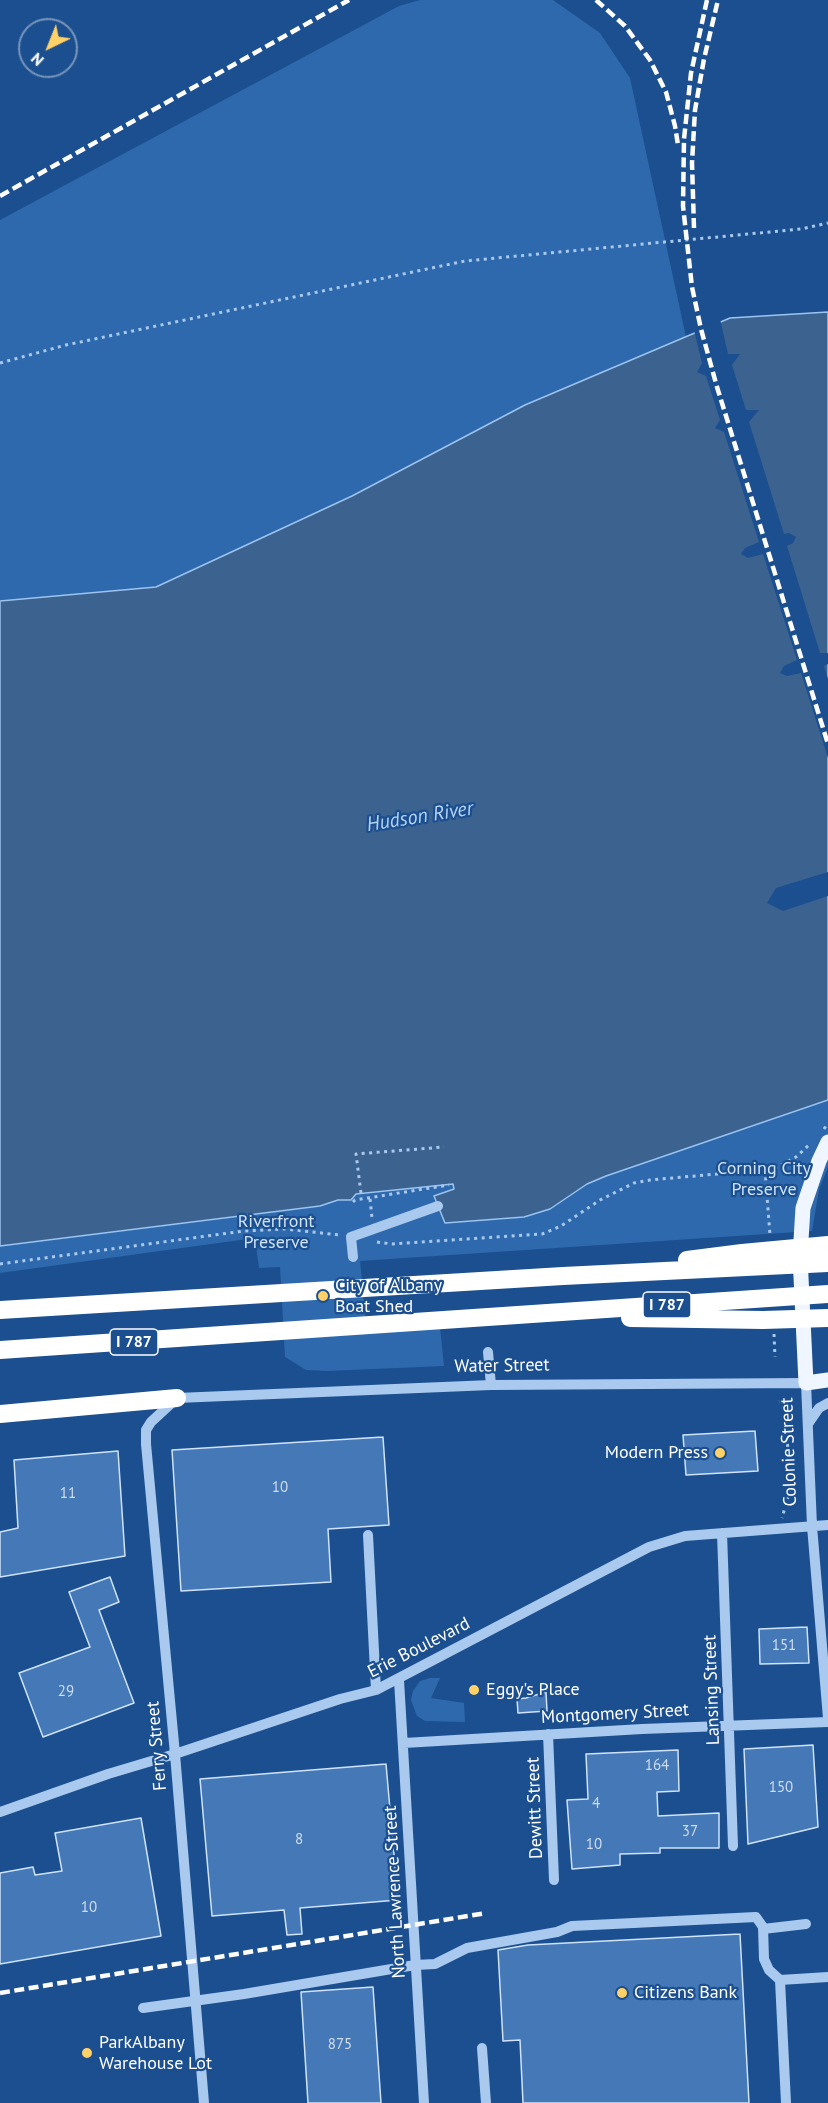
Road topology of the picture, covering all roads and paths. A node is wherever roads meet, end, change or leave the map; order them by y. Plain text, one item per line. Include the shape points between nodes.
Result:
1 (828, 223) edge
2 (0, 363) edge
3 (828, 1142) edge
4 (444, 1147) dead end
5 (449, 1185) dead end
6 (361, 1194) dead end
7 (370, 1199) junction
8 (353, 1202) dead end
9 (438, 1206) dead end
10 (372, 1230) junction
11 (828, 1245) edge
12 (353, 1257) dead end
13 (828, 1263) edge
14 (563, 1276) junction
15 (828, 1294) edge
16 (0, 1310) edge
17 (505, 1315) junction
18 (828, 1318) edge
19 (0, 1350) edge
20 (488, 1352) dead end
21 (828, 1380) edge
22 (806, 1383) junction
23 (491, 1385) junction
24 (177, 1398) junction
25 (780, 1400) dead end
26 (828, 1403) edge
27 (0, 1414) edge
28 (808, 1424) junction
29 (812, 1526) junction
30 (828, 1526) edge
31 (779, 1528) junction
32 (722, 1533) junction
33 (368, 1535) dead end
34 (399, 1680) junction
35 (376, 1690) junction
36 (828, 1720) edge
37 (730, 1725) junction
38 (548, 1734) junction
39 (404, 1743) junction
40 (175, 1754) junction
41 (0, 1812) edge
42 (733, 1846) dead end
43 (554, 1880) dead end
44 (807, 1924) dead end
45 (764, 1929) junction
46 (415, 1965) junction
47 (828, 1977) edge
48 (780, 1980) junction
49 (194, 2001) junction
50 (143, 2008) dead end
51 (482, 2048) dead end
52 (202, 2103) edge
53 (424, 2103) edge
54 (486, 2103) edge
55 (786, 2103) edge

1 - 2 path via 801,229 465,261 66,345
3 - 22 main road, Colonie Street via 803,1208
4 - 6 path via 356,1155
5 - 7 path
7 - 8 path
7 - 10 path
9 - 10 street
10 - 12 street via 351,1237
11 - 14 highway via 742,1252
13 - 14 highway, I 787
14 - 16 highway, I 787
15 - 17 highway, I 787
17 - 18 highway
17 - 19 highway, I 787
20 - 23 street
21 - 22 main road, Water Street
22 - 23 street, Water Street
22 - 28 street, Colonie Street
23 - 24 street, Water Street
24 - 27 highway
24 - 40 street, Ferry Street via 146,1430
25 - 31 path via 786,1416 790,1490
26 - 28 street via 819,1408
28 - 29 street, Colonie Street
29 - 30 street, Erie Boulevard
29 - 31 street, Erie Boulevard
29 - 36 street, Colonie Street
31 - 32 street, Erie Boulevard
32 - 34 street, Erie Boulevard via 686,1536 649,1547
32 - 37 street, Lansing Street
33 - 35 street
34 - 35 street, Erie Boulevard
34 - 39 street, North Lawrence Street
35 - 40 street, Erie Boulevard
36 - 37 street, Montgomery Street
37 - 38 street, Montgomery Street
37 - 42 street, Lansing Street
38 - 39 street, Montgomery Street
38 - 43 street, Dewitt Street
39 - 46 street, North Lawrence Street
40 - 41 street, Erie Boulevard
40 - 49 street, Ferry Street
44 - 45 street
45 - 46 street via 756,1917 572,1926 468,1948 435,1964
45 - 48 street via 764,1959
46 - 49 street
46 - 53 street, North Lawrence Street
47 - 48 street
48 - 55 street
49 - 50 street
49 - 52 street, Ferry Street
51 - 54 street

